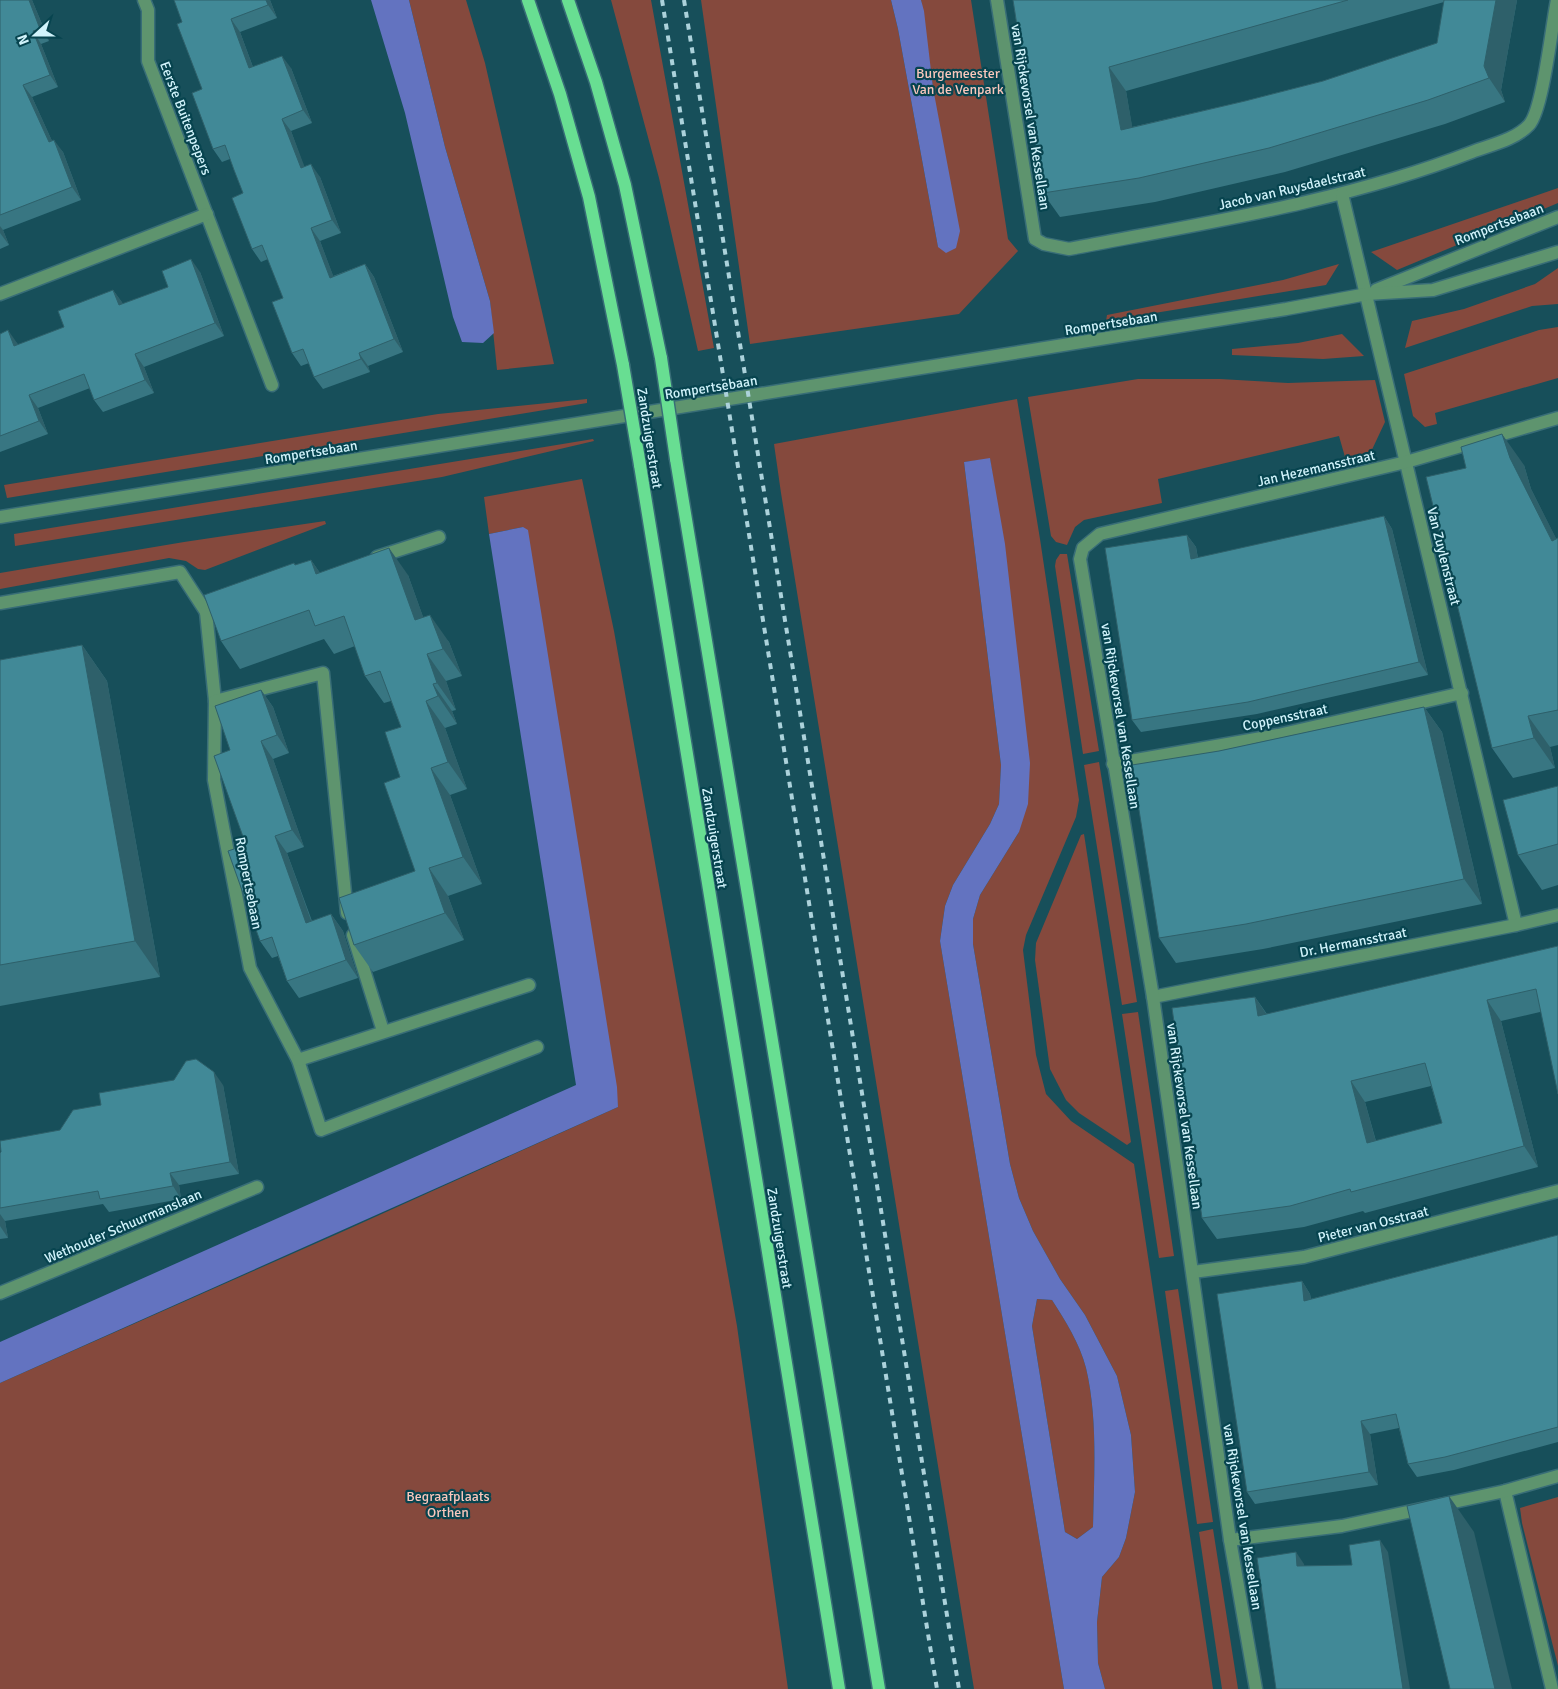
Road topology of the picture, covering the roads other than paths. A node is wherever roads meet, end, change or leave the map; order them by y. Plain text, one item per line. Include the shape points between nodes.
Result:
1 (144, 0) edge
2 (528, 0) edge
3 (568, 0) edge
4 (997, 0) edge
5 (1557, 0) edge
6 (1342, 194) junction
7 (208, 214) junction
8 (1558, 217) edge
9 (1034, 239) joint
10 (1558, 252) edge
11 (0, 294) edge
12 (1367, 294) junction
13 (272, 385) dead end
14 (1558, 418) edge
15 (1406, 462) junction
16 (0, 517) edge
17 (439, 537) dead end
18 (1082, 548) joint
19 (363, 561) edge
20 (0, 603) edge
21 (224, 606) edge
22 (206, 612) junction
23 (1462, 693) junction
24 (215, 701) junction
25 (1113, 764) junction
26 (1558, 915) edge
27 (1516, 925) junction
28 (529, 985) dead end
29 (1153, 997) junction
30 (383, 1031) junction
31 (537, 1047) dead end
32 (298, 1060) junction
33 (257, 1187) dead end
34 (1558, 1191) edge
35 (1193, 1272) junction
36 (0, 1293) edge
37 (1558, 1476) edge
38 (1505, 1491) junction
39 (1230, 1540) junction
40 (838, 1689) edge
41 (879, 1689) edge
42 (1256, 1689) edge
43 (1552, 1689) edge

1 - 7 street, Eerste Buitenpepers via 148,10 148,61
2 - 40 main road, Zandzuigerstraat, bridge via 560,94 589,197 623,365
3 - 41 main road, Zandzuigerstraat, bridge via 596,82 625,185 661,358
4 - 9 street, van Rijckevorsel van Kessellaan
5 - 6 street, Jacob van Ruysdaelstraat via 1538,107 1530,124 1515,136 1431,168
6 - 9 street, Jacob van Ruysdaelstraat via 1069,249
6 - 12 street, Van Zuylenstraat
7 - 11 street
7 - 13 street, Eerste Buitenpepers
8 - 12 street, Rompertsebaan
10 - 12 street, Rompertsebaan via 1433,290
12 - 15 street, Van Zuylenstraat
12 - 16 street, Rompertsebaan
14 - 15 street, Jan Hezemansstraat
15 - 18 street, Jan Hezemansstraat via 1100,534
15 - 23 street, Van Zuylenstraat
17 - 19 street
18 - 25 street, van Rijckevorsel van Kessellaan via 1080,560
20 - 22 street, Rompertsebaan via 180,572
21 - 22 street
22 - 24 street, Rompertsebaan
23 - 25 street, Coppensstraat via 1278,735
23 - 27 street, Van Zuylenstraat
24 - 30 street via 323,673 347,917
24 - 32 street, Rompertsebaan via 214,780 250,968
25 - 29 street, van Rijckevorsel van Kessellaan
26 - 27 street, Dr. Hermansstraat
27 - 29 street, Dr. Hermansstraat
28 - 30 street
29 - 35 street, van Rijckevorsel van Kessellaan
30 - 32 street
31 - 32 street, Rompertsebaan via 321,1130
33 - 36 street, Wethouder Schuurmanslaan
34 - 35 street, Pieter van Osstraat via 1304,1257
35 - 39 street, van Rijckevorsel van Kessellaan
37 - 38 street
38 - 39 street via 1342,1526
38 - 43 street
39 - 42 street, van Rijckevorsel van Kessellaan

